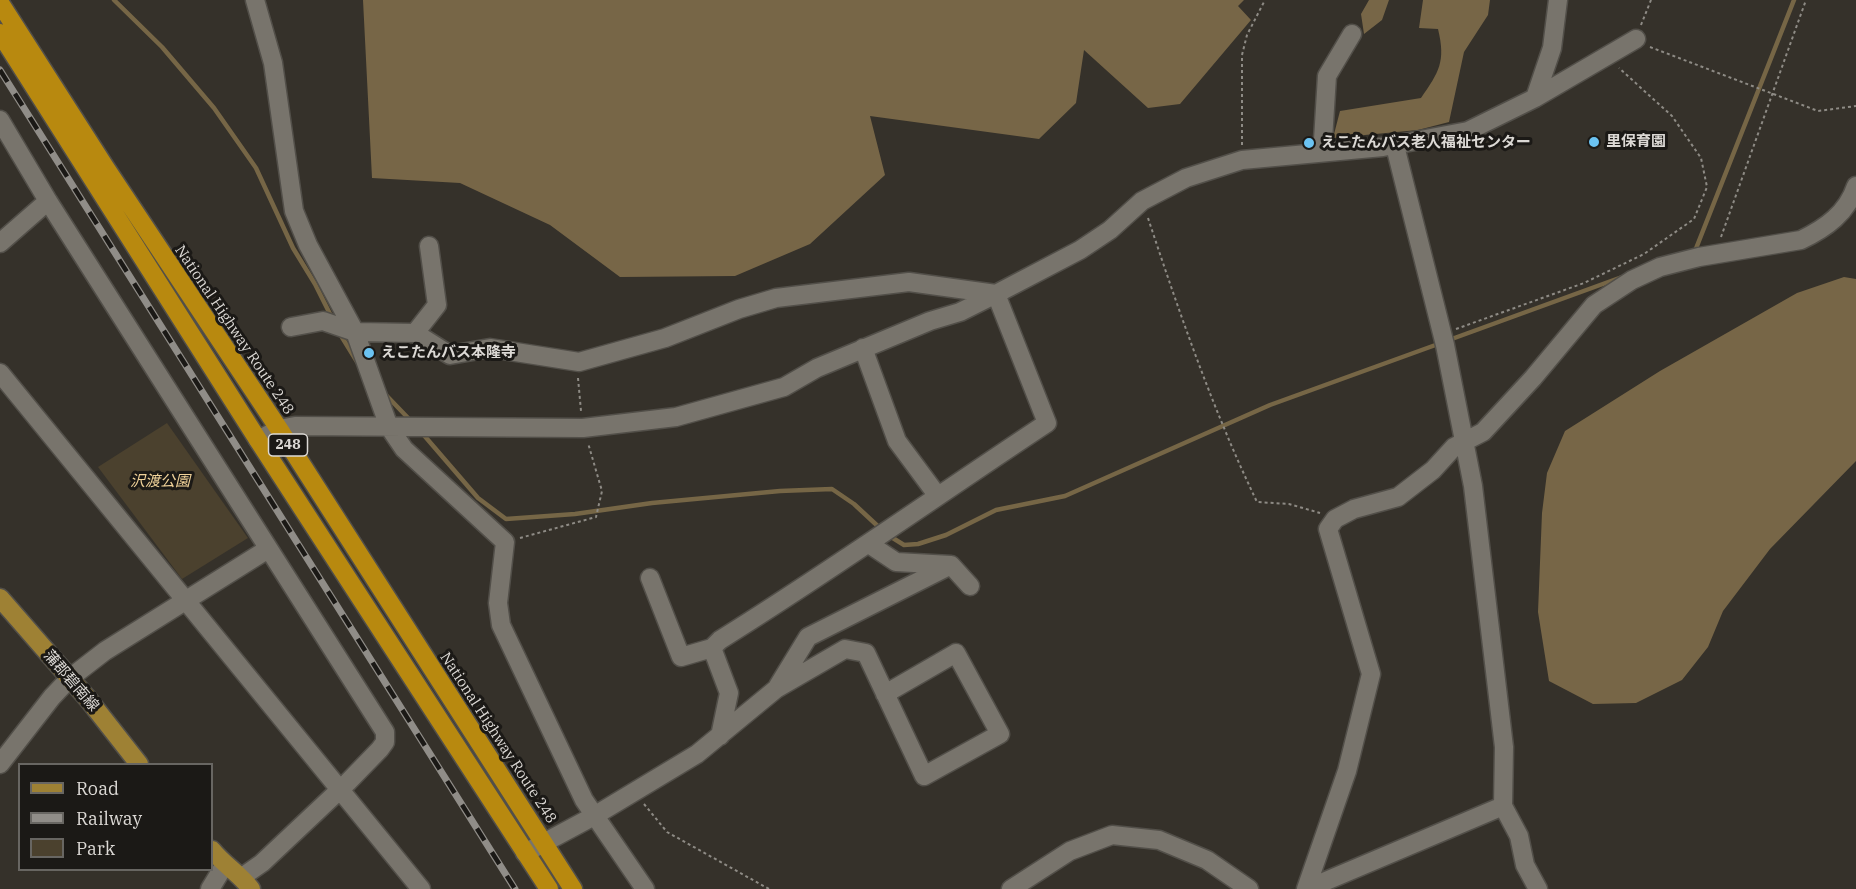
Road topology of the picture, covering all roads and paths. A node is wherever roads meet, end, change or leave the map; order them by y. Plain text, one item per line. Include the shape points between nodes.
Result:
1 (255, 0) edge
2 (1265, 0) edge
3 (1558, 0) edge
4 (1651, 0) edge
5 (1806, 0) edge
6 (0, 3) edge
7 (0, 33) edge
8 (1352, 34) dead end
9 (1636, 39) junction
10 (1606, 56) junction
11 (1773, 95) junction
12 (1535, 98) junction
13 (1856, 106) edge
14 (0, 120) edge
15 (1395, 146) junction
16 (1316, 151) junction
17 (1242, 160) junction
18 (1856, 186) edge
19 (48, 201) junction
20 (1142, 201) junction
21 (0, 243) edge
22 (429, 246) dead end
23 (1715, 254) junction
24 (996, 294) junction
25 (291, 327) dead end
26 (355, 332) junction
27 (415, 333) junction
28 (1444, 339) junction
29 (863, 348) junction
30 (579, 362) junction
31 (0, 373) edge
32 (398, 427) junction
33 (583, 428) junction
34 (279, 429) junction
35 (258, 440) junction
36 (1465, 440) junction
37 (937, 495) junction
38 (1335, 519) junction
39 (505, 543) junction
40 (869, 544) junction
41 (268, 549) junction
42 (951, 565) junction
43 (650, 578) dead end
44 (970, 586) dead end
45 (0, 598) edge
46 (186, 602) junction
47 (712, 648) junction
48 (70, 678) junction
49 (776, 689) junction
50 (885, 694) junction
51 (720, 736) junction
52 (138, 763) edge
53 (0, 764) edge
54 (339, 790) junction
55 (632, 791) junction
56 (1503, 806) junction
57 (594, 816) junction
58 (544, 843) junction
59 (213, 851) edge
60 (525, 853) junction
61 (224, 866) junction
62 (247, 883) edge
63 (210, 889) edge
64 (421, 889) edge
65 (549, 889) edge
66 (573, 889) edge
67 (645, 889) edge
68 (769, 889) edge
69 (1011, 889) edge
70 (1249, 889) edge
71 (1307, 889) edge
72 (1538, 889) edge

1 - 26 street via 273,63 294,211
2 - 17 path via 1247,35 1242,55
3 - 12 street via 1552,48
4 - 9 path
5 - 11 path
6 - 34 highway, National Highway Route 248 / 248
7 - 35 highway, 248
8 - 16 street via 1327,76 1323,140
9 - 10 street
9 - 11 path via 1655,51
10 - 12 street
10 - 28 path via 1672,116 1701,158 1707,187 1694,219 1644,254 1584,283
11 - 13 path via 1818,111
11 - 23 path
12 - 15 street via 1468,131
14 - 19 street
15 - 16 street
15 - 28 street
16 - 17 street
17 - 20 street via 1186,178
18 - 23 street via 1852,200 1840,215 1820,231 1801,240
19 - 21 street
19 - 41 street
20 - 24 street via 1080,250
20 - 38 path via 1188,338 1257,502 1289,504
22 - 27 street via 437,305
23 - 36 street via 1660,267 1594,305 1483,432
24 - 29 street via 960,312
24 - 30 street via 909,282 776,298 665,338
24 - 37 street via 1047,423
25 - 26 street via 323,321
26 - 27 street
26 - 32 street via 378,395
27 - 30 street via 450,355 490,348
28 - 36 street
29 - 33 street via 784,387 676,417
29 - 37 street via 897,441
30 - 33 path
31 - 46 street
32 - 33 street
32 - 34 street
32 - 39 street via 404,449
33 - 39 path via 602,491 596,517
34 - 35 street
34 - 58 highway, National Highway Route 248 / 248
35 - 60 highway, 248
36 - 38 street via 1398,497 1354,509
36 - 56 street via 1504,747
37 - 40 street
38 - 71 street via 1328,529 1371,674 1347,771
39 - 57 street via 498,603 501,625
40 - 42 street via 896,562
40 - 47 street
41 - 46 street
41 - 54 street via 385,732 380,749
42 - 44 street
42 - 49 street via 808,638
43 - 47 street via 681,657
45 - 48 main road, 蒲郡碧南線
46 - 48 street via 105,651
46 - 54 street
47 - 51 street via 729,693
48 - 52 main road, 蒲郡碧南線
48 - 53 street
49 - 50 street via 845,649 866,653
49 - 51 street
50 - 50 street via 924,776 1000,734 956,653
51 - 55 street via 697,754
54 - 62 street via 262,863
54 - 64 street
55 - 57 street
55 - 68 path via 667,832
56 - 71 street
56 - 72 street via 1519,836 1525,865
57 - 58 street
57 - 67 street
58 - 60 street
58 - 66 highway, National Highway Route 248 / 248
59 - 61 main road
60 - 65 highway, 248
61 - 62 main road
61 - 63 street
69 - 70 street via 1070,851 1112,835 1159,840 1206,860

